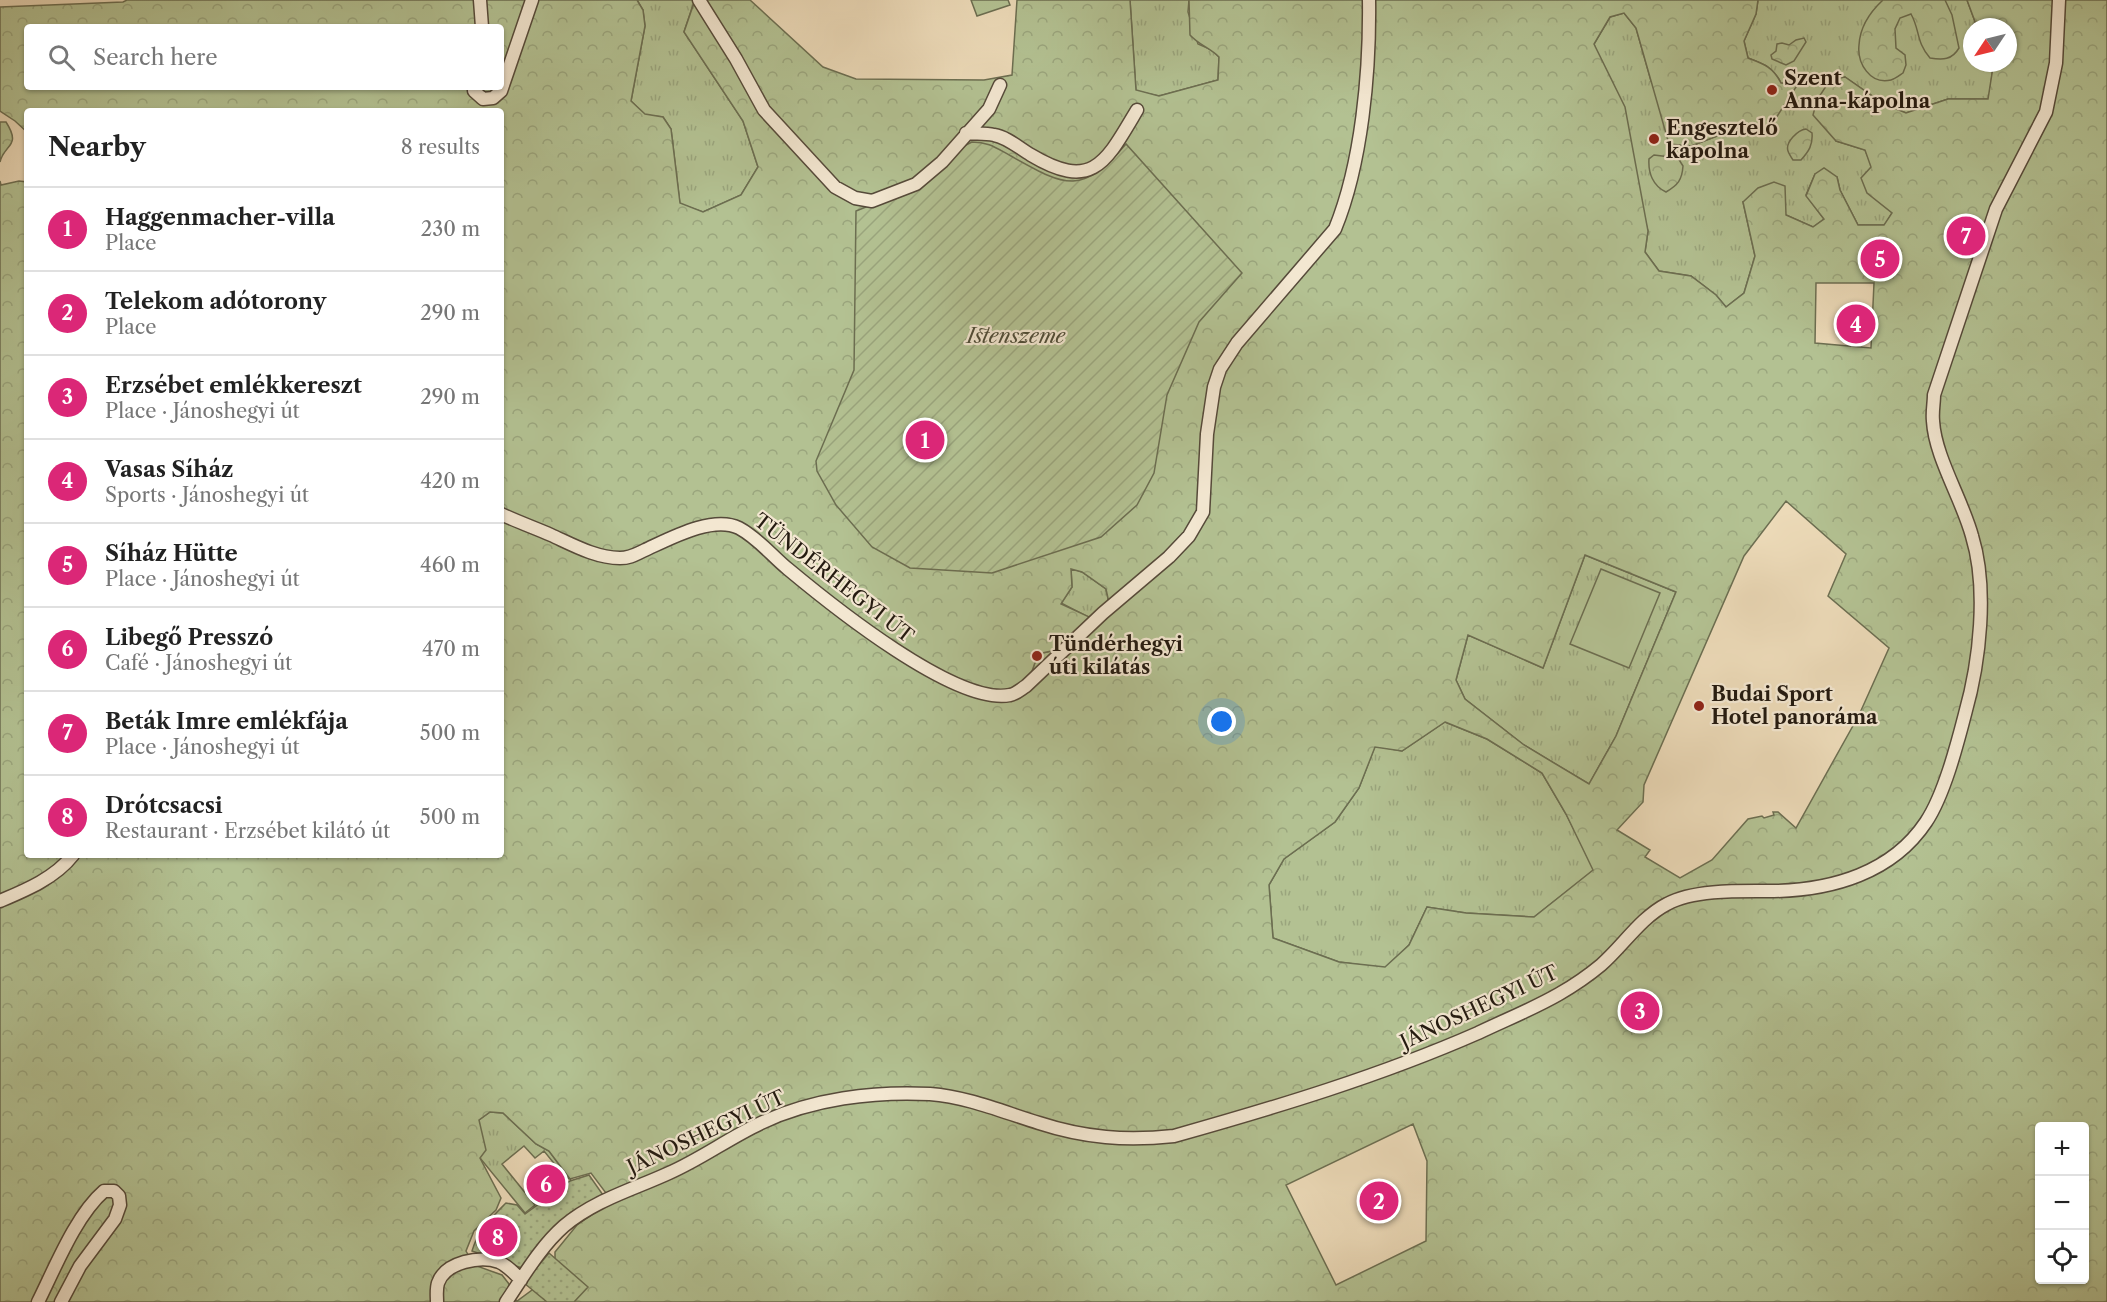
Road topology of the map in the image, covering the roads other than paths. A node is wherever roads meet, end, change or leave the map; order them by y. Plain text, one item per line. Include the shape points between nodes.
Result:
1 (480, 0) edge
2 (532, 0) edge
3 (699, 0) edge
4 (1369, 0) edge
5 (2059, 0) edge
6 (482, 24) edge
7 (504, 82) edge
8 (1000, 85) dead end
9 (475, 90) edge
10 (501, 90) edge
11 (1137, 110) dead end
12 (966, 133) junction
13 (504, 515) edge
14 (71, 858) edge
15 (0, 901) edge
16 (520, 1280) junction
17 (38, 1302) edge
18 (61, 1302) edge
19 (437, 1302) edge
20 (506, 1302) edge

1 - 6 street
2 - 7 street
3 - 12 street via 765,110 835,187 855,198 872,201 916,183 942,162
4 - 13 street, TÜNDÉRHEGYI ÚT via 1365,96 1344,206 1335,229 1237,343 1220,369 1207,434 1203,512 1189,536 1169,557 1012,695 980,693 902,655 811,588 752,537 730,525 706,524 631,558 621,558 583,550
5 - 16 street, JÁNOSHEGYI ÚT via 2056,63 2046,111 1996,209 1934,395 1935,437 1977,556 1980,616 1971,690 1947,773 1926,821 1899,850 1855,878 1824,887 1680,898 1656,911 1600,965 1559,994 1511,1018 1396,1068 1174,1136 1096,1137 1041,1124 982,1103 930,1094 853,1097 812,1105 762,1122 669,1173 606,1198 563,1227
8 - 12 street via 989,109
9 - 10 street via 483,99 493,98
11 - 12 street via 1118,142 1098,165 1074,172 1048,165 995,135
14 - 15 street via 41,882
16 - 19 street via 497,1261 465,1262 448,1270 439,1280
16 - 20 street, JÁNOSHEGYI ÚT
17 - 18 street via 92,1201 104,1191 114,1191 120,1205 115,1219 80,1266

